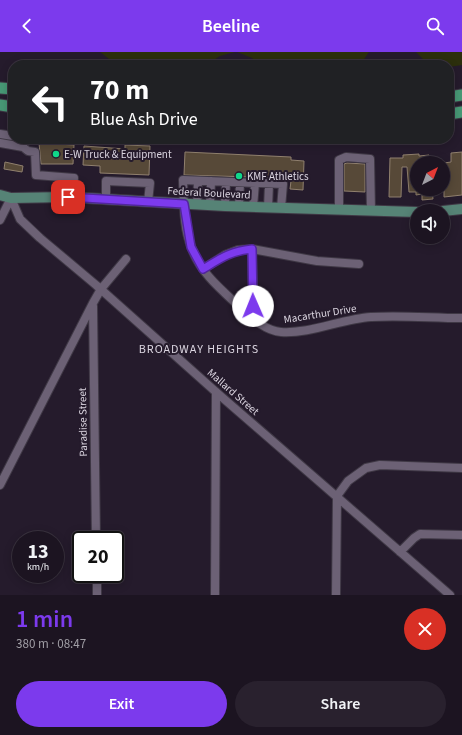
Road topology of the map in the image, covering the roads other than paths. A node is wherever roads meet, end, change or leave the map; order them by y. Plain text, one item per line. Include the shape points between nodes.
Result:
1 (24, 144) edge
2 (198, 181) junction
3 (211, 181) junction
4 (226, 182) junction
5 (240, 182) junction
6 (255, 183) junction
7 (269, 184) junction
8 (0, 195) edge
9 (72, 197) junction
10 (11, 198) junction
11 (106, 199) junction
12 (148, 202) junction
13 (184, 204) junction
14 (198, 205) junction
15 (210, 205) junction
16 (225, 206) junction
17 (239, 206) junction
18 (253, 207) junction
19 (268, 208) junction
20 (281, 208) junction
21 (462, 209) edge
22 (339, 210) junction
23 (450, 210) edge
24 (371, 211) junction
25 (410, 212) edge
26 (0, 220) edge
27 (252, 249) junction
28 (126, 259) dead end
29 (359, 264) dead end
30 (203, 269) junction
31 (101, 289) junction
32 (92, 303) junction
33 (253, 306) dead end
34 (462, 318) edge
35 (216, 392) junction
36 (462, 468) edge
37 (0, 485) edge
38 (337, 496) junction
39 (96, 531) edge
40 (462, 536) edge
41 (400, 552) junction
42 (97, 583) edge
43 (97, 595) edge
44 (215, 595) edge
45 (336, 595) edge
46 (450, 595) edge

1 - 9 street via 28,151 35,152 36,175 74,178
2 - 3 street
2 - 13 street, Macarthur Drive via 183,180
2 - 14 street
3 - 4 street
3 - 15 street
4 - 5 street
4 - 16 street
5 - 6 street
5 - 17 street
6 - 7 street
6 - 18 street
7 - 19 street
7 - 20 street via 283,184
8 - 10 main road, Federal Boulevard
9 - 10 main road, Federal Boulevard
9 - 11 main road, Federal Boulevard
10 - 26 street
10 - 31 street, Mallard Street via 20,219
11 - 12 main road, Federal Boulevard
11 - 12 street via 106,182 150,183
12 - 13 main road, Federal Boulevard
13 - 14 main road, Federal Boulevard
13 - 30 street, Macarthur Drive via 191,247
14 - 15 main road, Federal Boulevard
15 - 16 main road, Federal Boulevard
16 - 17 main road, Federal Boulevard
17 - 18 main road, Federal Boulevard
18 - 19 main road, Federal Boulevard
19 - 20 main road, Federal Boulevard
20 - 22 main road, Federal Boulevard
21 - 23 main road
22 - 24 main road, Federal Boulevard
22 - 24 street via 339,160 346,157 370,159
24 - 25 main road, Federal Boulevard
27 - 29 street via 316,261
27 - 30 street via 238,250 225,255
27 - 33 street
28 - 31 street
30 - 34 street, Macarthur Drive via 219,288 252,318 279,332 296,332 370,317
31 - 32 street
31 - 35 street, Mallard Street
32 - 37 street
32 - 39 street, Paradise Street
35 - 38 street, Mallard Street
35 - 44 street
36 - 38 street via 380,465 366,468 354,475
38 - 41 street, Mallard Street
38 - 45 street
40 - 41 street via 420,534
41 - 46 street, Mallard Street
42 - 43 street

